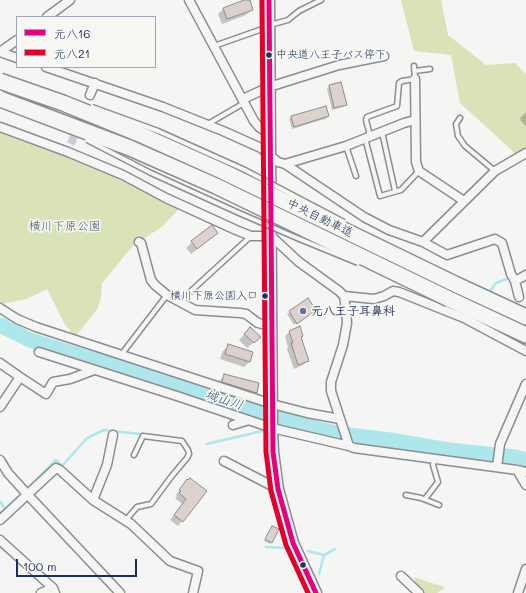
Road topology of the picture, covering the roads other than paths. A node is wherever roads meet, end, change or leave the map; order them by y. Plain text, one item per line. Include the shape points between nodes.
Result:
1 (70, 0) edge
2 (189, 0) edge
3 (269, 0) edge
4 (321, 0) edge
5 (48, 16) edge
6 (269, 26) junction
7 (16, 41) edge
8 (214, 46) junction
9 (0, 52) edge
10 (384, 56) dead end
11 (16, 58) edge
12 (49, 68) edge
13 (430, 69) dead end
14 (415, 72) junction
15 (0, 80) edge
16 (95, 83) junction
17 (269, 88) junction
18 (90, 95) tunnel mouth
19 (64, 98) dead end
20 (0, 99) edge
21 (244, 101) junction
22 (85, 104) dead end
23 (460, 118) dead end
24 (415, 120) junction
25 (208, 125) junction
26 (0, 127) edge
27 (62, 128) dead end
28 (382, 132) junction
29 (269, 134) junction
30 (82, 137) dead end
31 (367, 137) junction
32 (346, 146) junction
33 (526, 153) edge
34 (270, 156) junction
35 (285, 164) junction
36 (419, 171) junction
37 (495, 171) junction
38 (356, 176) dead end
39 (395, 192) junction
40 (464, 201) junction
41 (348, 224) dead end
42 (251, 236) junction
43 (271, 236) junction
44 (139, 242) dead end
45 (423, 242) junction
46 (382, 243) dead end
47 (362, 264) dead end
48 (384, 273) dead end
49 (526, 275) edge
50 (515, 281) junction
51 (457, 285) junction
52 (167, 295) junction
53 (344, 296) junction
54 (518, 297) dead end
55 (449, 299) junction
56 (178, 302) junction
57 (0, 308) edge
58 (526, 318) edge
59 (271, 326) junction
60 (526, 335) edge
61 (526, 351) edge
62 (39, 352) dead end
63 (121, 355) junction
64 (0, 363) edge
65 (94, 370) junction
66 (20, 377) junction
67 (526, 384) edge
68 (272, 405) junction
69 (0, 407) edge
70 (249, 420) junction
71 (342, 422) junction
72 (233, 424) dead end
73 (272, 426) junction
74 (113, 435) dead end
75 (349, 444) junction
76 (134, 456) dead end
77 (434, 458) junction
78 (0, 460) edge
79 (224, 460) dead end
80 (497, 465) junction
81 (518, 470) junction
82 (526, 472) edge
83 (526, 485) edge
84 (278, 489) junction
85 (27, 494) junction
86 (406, 495) dead end
87 (425, 499) junction
88 (93, 500) junction
89 (439, 505) dead end
90 (0, 520) edge
91 (126, 520) junction
92 (0, 540) edge
93 (526, 569) edge
94 (401, 576) dead end
95 (54, 591) edge
96 (41, 593) edge
97 (120, 593) edge
98 (193, 593) edge
99 (316, 593) edge
100 (418, 593) edge
101 (518, 593) edge

1 - 5 street
2 - 8 street
3 - 6 street
4 - 6 lane via 288,20
6 - 8 lane
6 - 17 street
7 - 9 street
8 - 21 street
9 - 11 street
10 - 17 street via 339,65
12 - 16 street
13 - 14 lane
14 - 24 street
14 - 31 lane via 399,84 397,106 367,116
15 - 19 lane, bridge
15 - 51 highway, 中央自動車道, bridge via 137,133 224,172
16 - 18 street
16 - 25 street
17 - 21 street
17 - 29 street
20 - 27 lane, bridge
20 - 55 highway, 中央自動車道, bridge via 130,148 209,183
21 - 25 lane
21 - 29 street via 254,121
22 - 41 lane, bridge via 158,130 245,170
23 - 37 lane via 456,124 458,136 465,146
24 - 28 street
24 - 36 street via 416,162
25 - 34 street via 261,148
26 - 42 street via 70,148 209,219
28 - 31 street
28 - 39 lane
29 - 34 street
30 - 47 lane, bridge via 239,213
31 - 32 street
31 - 39 lane via 380,196
32 - 35 street
32 - 38 lane
33 - 37 street
34 - 35 street
34 - 43 street
35 - 45 street via 364,217 389,230
36 - 39 lane via 401,190
36 - 40 street
37 - 40 street
40 - 45 street
42 - 43 street
42 - 56 lane
43 - 53 street via 298,262
43 - 59 street
44 - 52 street via 151,280
45 - 50 street via 450,255 495,239 502,243
46 - 51 lane, bridge
48 - 55 lane, bridge
49 - 50 street
50 - 54 street
51 - 58 highway, 中央自動車道
52 - 56 street
52 - 63 lane
53 - 61 street via 374,299 393,291 399,292 464,318
53 - 71 street via 347,323 343,346 331,382 331,391
55 - 60 highway, 中央自動車道
56 - 59 street via 195,310 246,314 258,324
57 - 63 street via 26,324
59 - 68 street
62 - 65 street
63 - 68 street
64 - 66 street
65 - 66 street via 53,382 46,394
65 - 70 street
66 - 69 street
67 - 80 street via 499,446
68 - 71 street
68 - 73 street
70 - 72 street
70 - 73 street
71 - 75 street
73 - 75 street
73 - 84 street
74 - 88 street via 107,465
75 - 77 street via 354,448
76 - 91 lane via 143,436 182,441 189,454 151,504 137,508
77 - 80 street
77 - 87 lane via 433,465 438,482
78 - 85 street
79 - 84 street
80 - 81 street
81 - 82 street
81 - 83 street
84 - 99 street via 293,543
85 - 88 street via 56,468
85 - 90 street
85 - 97 street
86 - 87 lane
87 - 89 lane
88 - 91 street
91 - 98 street via 170,561 198,571
92 - 95 street
93 - 101 street
94 - 100 street
95 - 96 street

